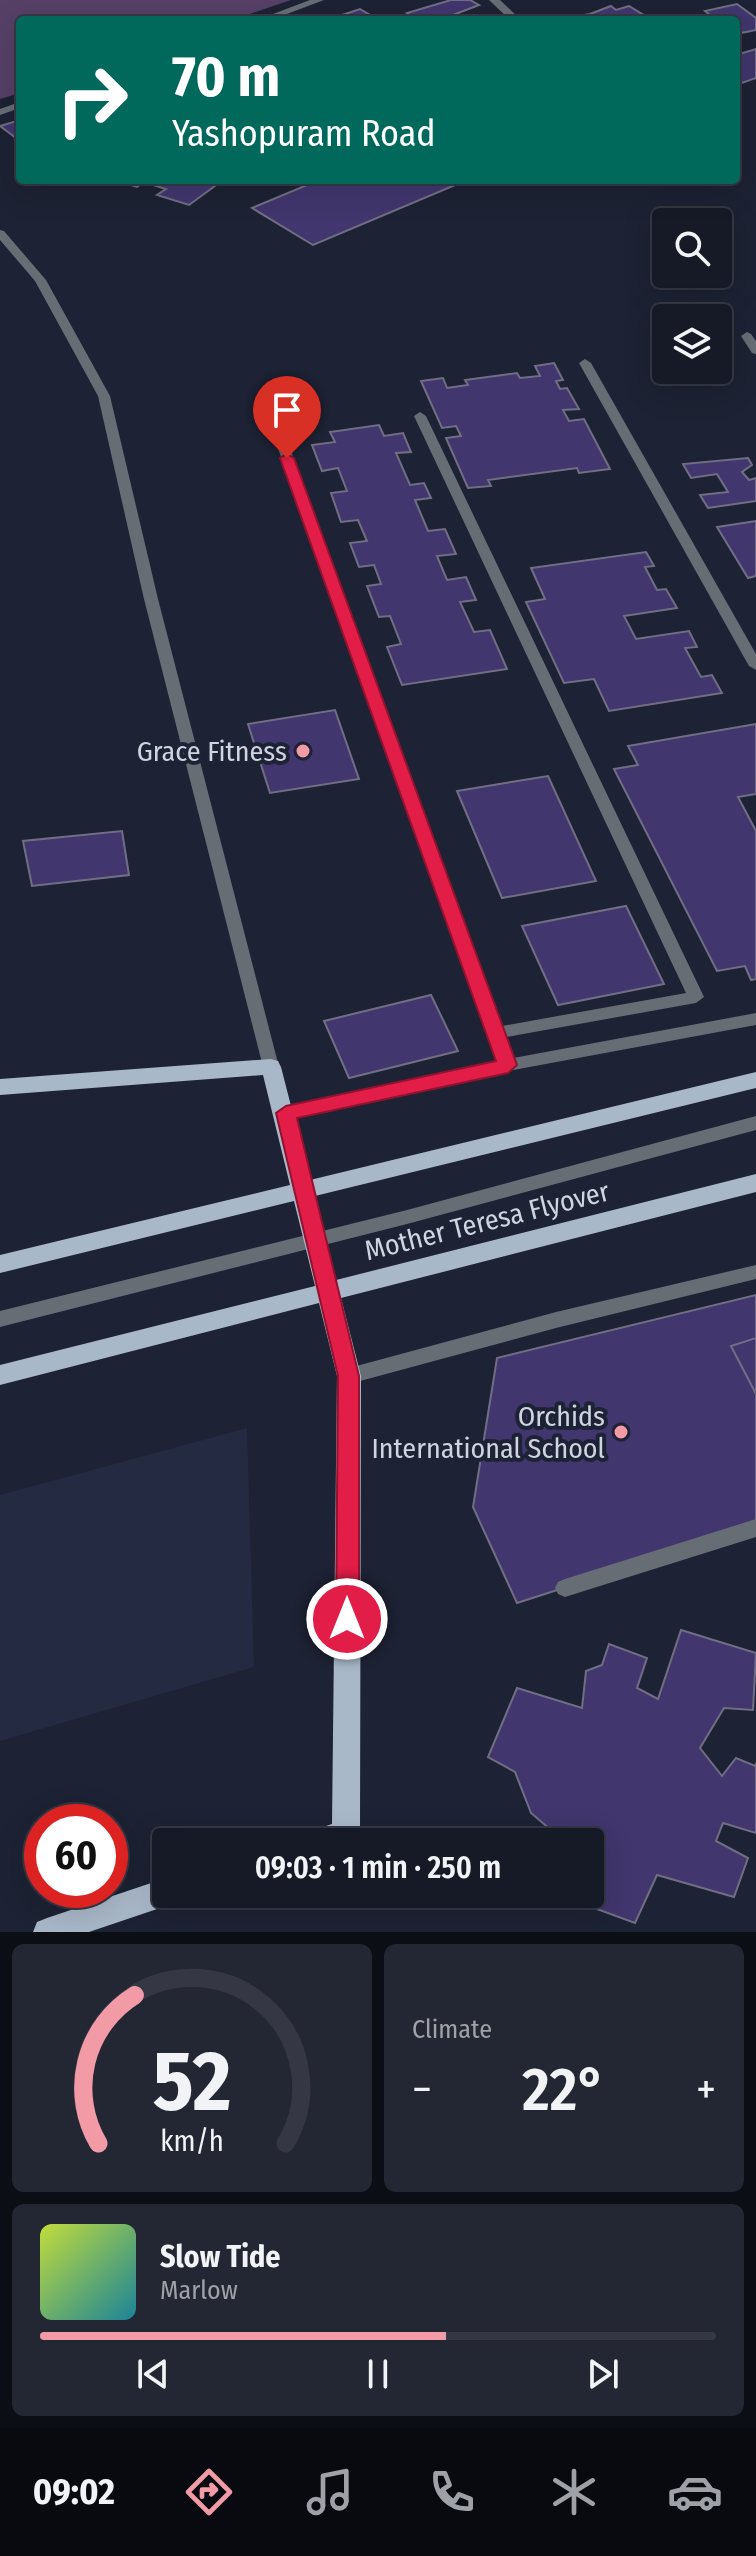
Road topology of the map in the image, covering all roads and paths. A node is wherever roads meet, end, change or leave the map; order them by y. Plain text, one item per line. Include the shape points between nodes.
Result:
1 (319, 0) edge
2 (494, 0) edge
3 (273, 16) edge
4 (512, 16) edge
5 (0, 233) edge
6 (747, 336) dead end
7 (756, 350) edge
8 (585, 363) dead end
9 (420, 416) dead end
10 (277, 429) dead end
11 (756, 666) edge
12 (756, 1019) edge
13 (496, 1033) junction
14 (508, 1065) junction
15 (271, 1067) junction
16 (756, 1080) edge
17 (0, 1087) edge
18 (286, 1113) junction
19 (756, 1123) edge
20 (756, 1183) edge
21 (0, 1264) edge
22 (756, 1272) edge
23 (0, 1319) edge
24 (0, 1375) edge
25 (349, 1376) junction
26 (756, 1528) edge
27 (565, 1588) dead end
28 (346, 1828) edge
29 (152, 1897) edge
30 (47, 1932) edge

1 - 3 street
2 - 4 street
5 - 15 street via 40,280 104,396
6 - 7 street
8 - 11 street
9 - 13 street via 696,997
10 - 13 street
12 - 14 street
13 - 14 street
14 - 18 street
15 - 17 main road
15 - 18 main road
16 - 21 main road
18 - 25 main road
19 - 23 street
20 - 24 main road, Mother Teresa Flyover
22 - 25 street
25 - 28 main road
26 - 27 street
29 - 30 main road

